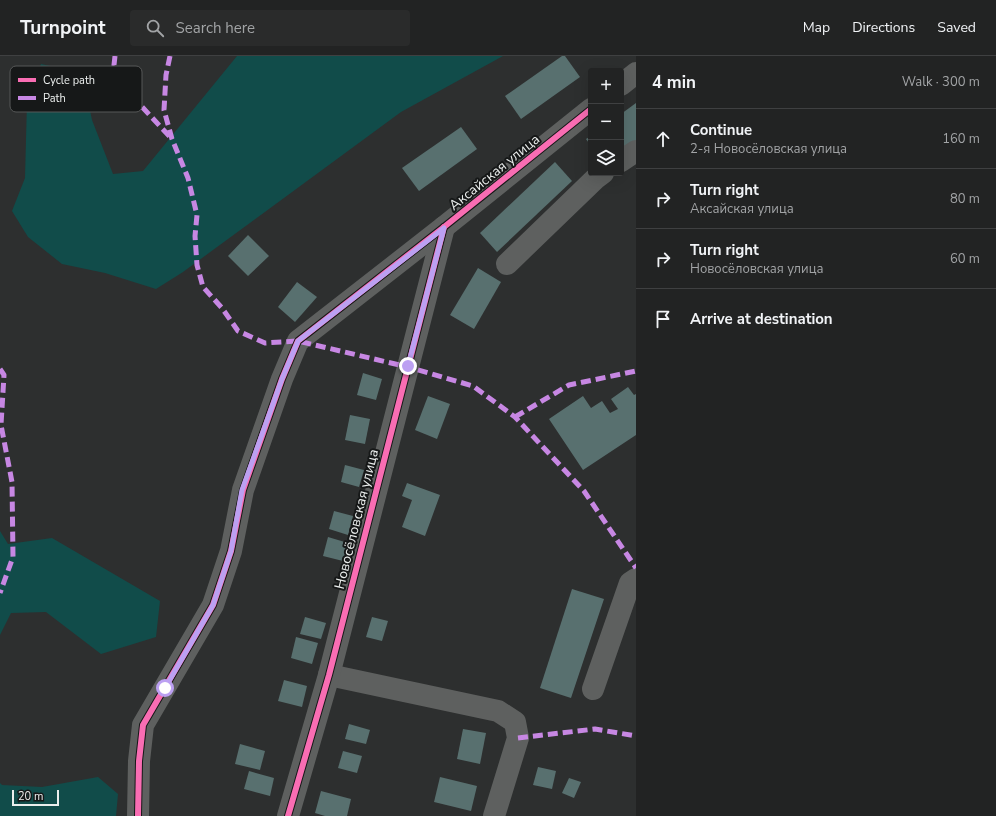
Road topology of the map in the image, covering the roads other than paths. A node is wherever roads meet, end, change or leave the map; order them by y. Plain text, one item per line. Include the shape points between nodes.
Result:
1 (636, 73) edge
2 (624, 83) edge
3 (588, 111) edge
4 (636, 151) edge
5 (624, 159) edge
6 (598, 176) edge
7 (444, 228) junction
8 (507, 264) dead end
9 (636, 579) edge
10 (329, 675) junction
11 (593, 689) dead end
12 (138, 816) edge
13 (288, 816) edge
14 (494, 816) edge

1 - 2 street
3 - 7 street, Аксайская улица
4 - 5 street
6 - 8 street
7 - 10 street, Новосёловская улица
7 - 12 street, Аксайская улица via 298,341 242,490 231,551 213,605 143,725 139,761
9 - 11 street via 630,583
10 - 13 street, Новосёловская улица
10 - 14 street via 498,711 515,722 518,738

